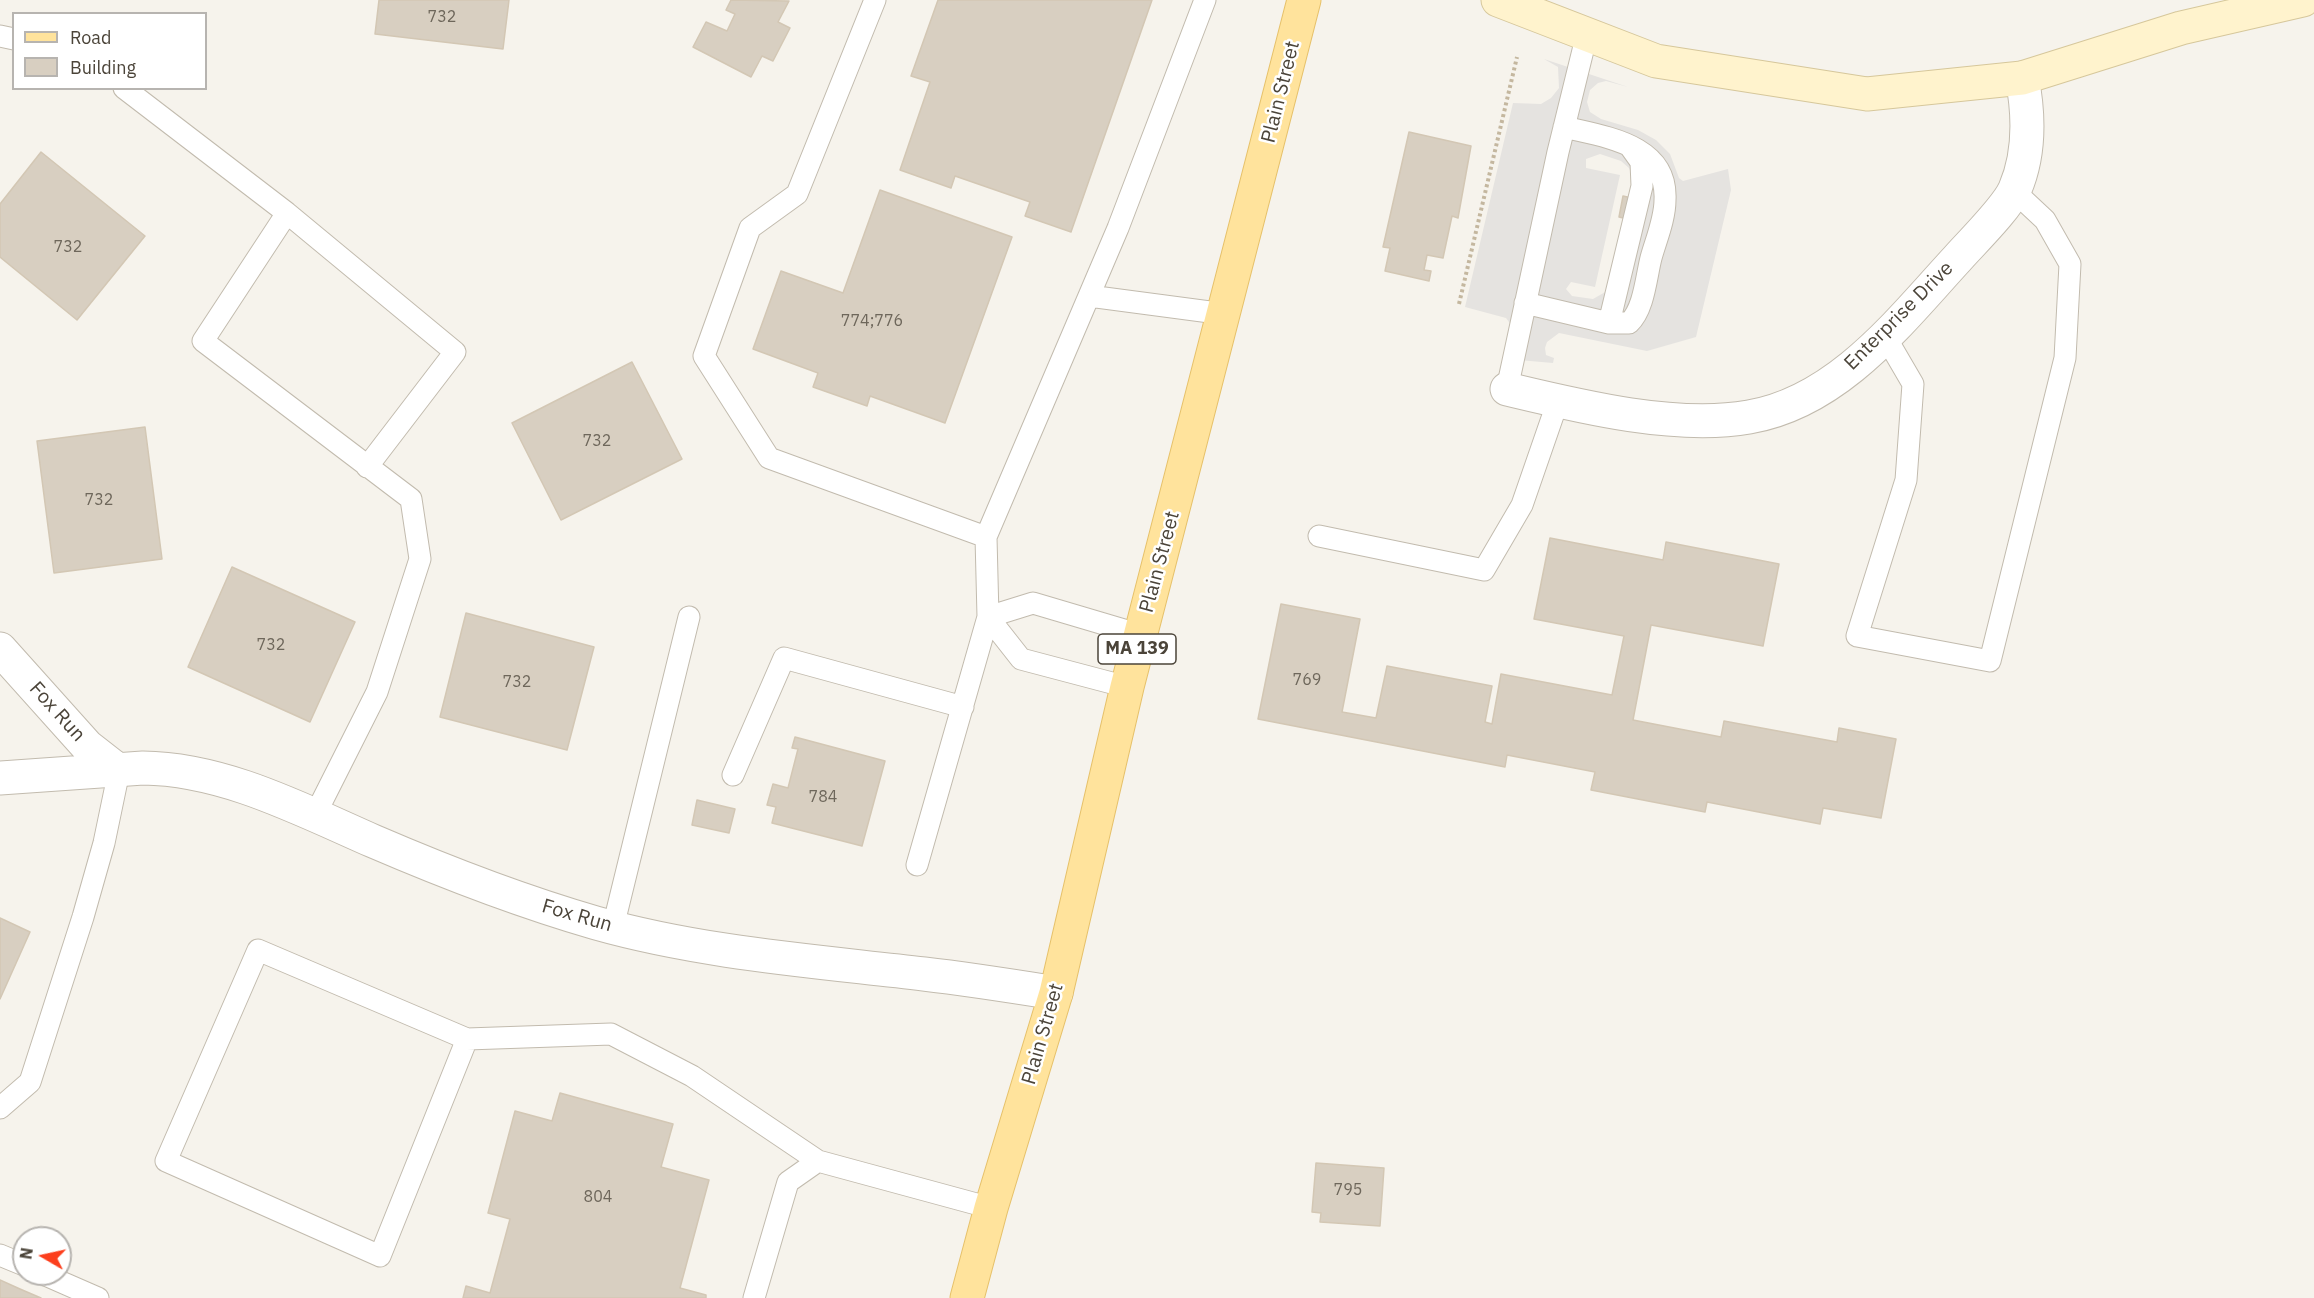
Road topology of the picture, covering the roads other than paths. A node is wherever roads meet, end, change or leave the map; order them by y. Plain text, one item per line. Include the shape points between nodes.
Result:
1 (874, 0) edge
2 (1205, 0) edge
3 (1304, 0) edge
4 (1498, 0) edge
5 (2302, 0) edge
6 (1587, 34) junction
7 (2022, 78) junction
8 (127, 90) edge
9 (1564, 127) junction
10 (2014, 191) junction
11 (287, 213) junction
12 (1089, 296) junction
13 (1525, 303) junction
14 (1225, 315) junction
15 (1885, 336) junction
16 (1507, 389) joint
17 (1558, 401) junction
18 (367, 467) junction
19 (1319, 536) dead end
20 (986, 537) junction
21 (689, 617) dead end
22 (988, 617) junction
23 (1141, 635) junction
24 (0, 649) edge
25 (1127, 687) junction
26 (963, 706) junction
27 (118, 771) junction
28 (733, 774) dead end
29 (0, 778) edge
30 (315, 815) junction
31 (917, 865) dead end
32 (613, 927) junction
33 (1056, 993) junction
34 (467, 1039) junction
35 (0, 1108) edge
36 (818, 1161) junction
37 (991, 1208) junction
38 (71, 1286) edge
39 (98, 1298) edge
40 (754, 1298) edge
41 (967, 1298) edge

1 - 20 lane via 797,194 750,228 704,356 769,458
2 - 12 lane
3 - 14 main road, Plain Street / MA 139
4 - 6 street
5 - 7 street via 2181,28
6 - 7 street via 1656,61 1867,94
6 - 9 lane
7 - 10 street, Enterprise Drive via 2027,106 2025,159
8 - 11 lane
9 - 13 lane
9 - 13 lane via 1636,147 1658,166 1665,201 1634,318 1629,323 1608,323
10 - 15 street, Enterprise Drive
10 - 15 lane via 2045,220 2070,264 2065,358 1990,660 1857,636 1906,480 1913,384
11 - 18 lane via 203,341
11 - 18 lane via 455,352
12 - 14 lane
12 - 20 lane
13 - 16 lane
14 - 23 main road, Plain Street / MA 139
15 - 17 street, Enterprise Drive via 1817,392 1784,409 1747,418 1667,418
16 - 17 street, Enterprise Drive
17 - 19 lane via 1522,506 1484,570
18 - 30 lane via 411,499 420,559 376,692
20 - 22 lane
21 - 32 lane
22 - 23 lane via 1034,603
22 - 25 lane via 1021,659
22 - 26 lane
23 - 25 main road, Plain Street / MA 139
24 - 27 street, Fox Run via 87,746
25 - 33 main road, Plain Street / MA 139
26 - 28 lane via 784,658
26 - 31 lane
27 - 29 street, Fox Run
27 - 30 street, Fox Run via 167,768 198,774
27 - 35 lane via 104,843 30,1082
30 - 32 street, Fox Run via 484,886
32 - 33 street, Fox Run via 766,956
33 - 37 main road, Plain Street / MA 139
34 - 34 lane via 258,950 166,1161 380,1256
34 - 36 lane via 611,1034 692,1076
36 - 37 lane
36 - 40 lane via 788,1182
37 - 41 main road, Plain Street / MA 139
38 - 39 lane

